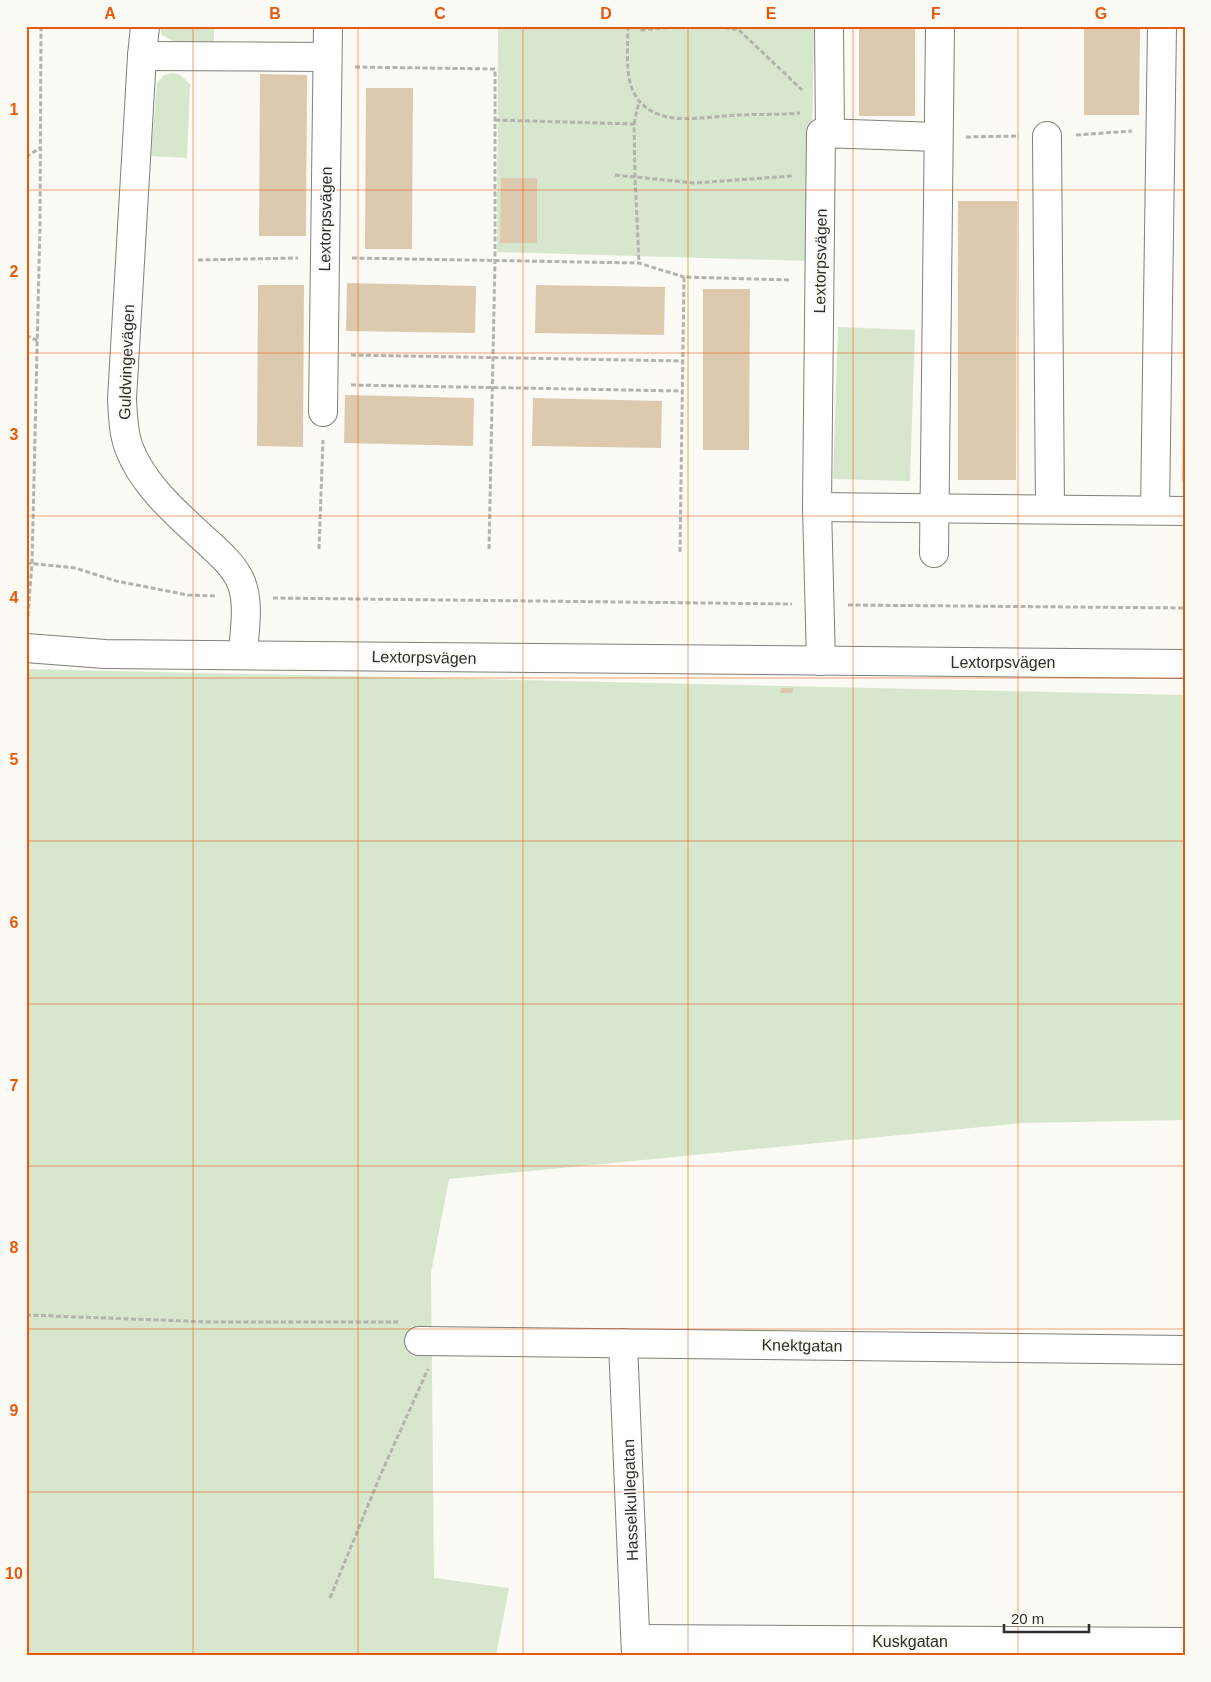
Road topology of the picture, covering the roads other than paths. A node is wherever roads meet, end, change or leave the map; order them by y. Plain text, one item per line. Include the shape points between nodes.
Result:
1 (145, 26) edge
2 (328, 26) edge
3 (829, 26) edge
4 (940, 26) edge
5 (1162, 26) edge
6 (142, 56) junction
7 (327, 62) junction
8 (830, 134) junction
9 (1047, 136) dead end
10 (938, 137) junction
11 (324, 412) road end
12 (817, 507) junction
13 (934, 508) junction
14 (1050, 509) junction
15 (1155, 510) junction
16 (1185, 511) edge
17 (934, 553) dead end
18 (26, 648) edge
19 (243, 654) junction
20 (821, 661) junction
21 (1185, 664) edge
22 (432, 1341) road end
23 (623, 1343) junction
24 (1185, 1350) edge
25 (1185, 1642) edge
26 (636, 1647) edge

1 - 6 street, Guldvingevägen
2 - 7 street, Lextorpsvägen
3 - 8 street
4 - 10 street
5 - 15 street
6 - 7 street
6 - 19 street, Guldvingevägen via 122,399 124,431 129,448 146,478 241,581 245,598
7 - 11 street, Lextorpsvägen
8 - 10 street
8 - 12 street, Lextorpsvägen via 821,133
9 - 14 street
10 - 13 street
12 - 13 street
12 - 20 street, Lextorpsvägen
13 - 14 street
13 - 17 street
14 - 15 street
15 - 16 street
18 - 19 street, Lextorpsvägen via 105,654
19 - 20 street, Lextorpsvägen
20 - 21 street, Lextorpsvägen
22 - 23 street, Knektgatan
23 - 24 street, Knektgatan
23 - 26 street, Hasselkullegatan
25 - 26 street, Kuskgatan

